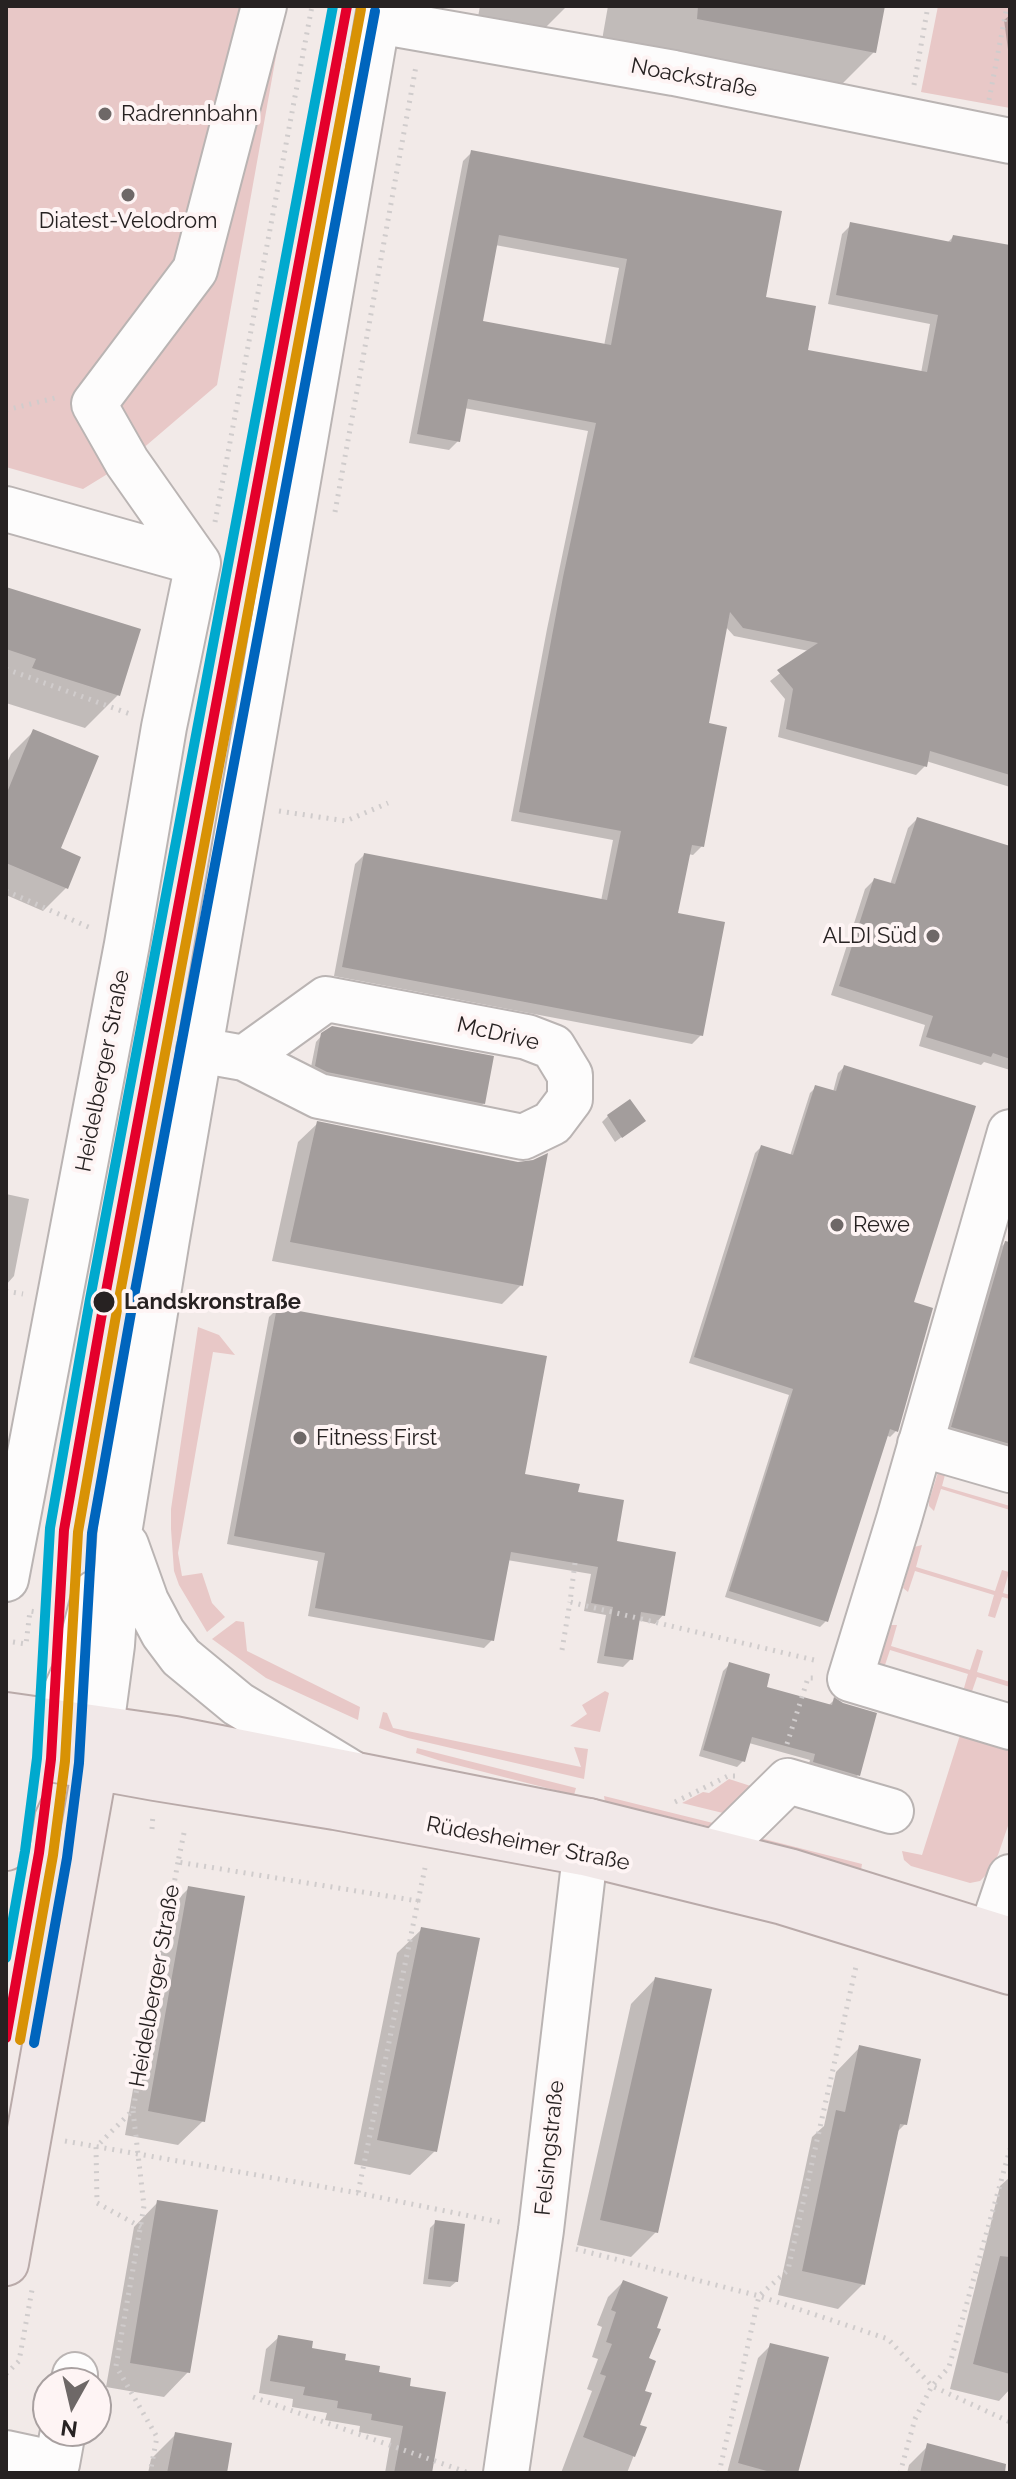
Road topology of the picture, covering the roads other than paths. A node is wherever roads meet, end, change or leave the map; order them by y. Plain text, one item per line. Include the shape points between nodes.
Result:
1 (264, 6) edge
2 (379, 13) edge
3 (996, 139) edge
4 (6, 509) edge
5 (198, 563) junction
6 (199, 1050) junction
7 (244, 1058) junction
8 (1010, 1132) edge
9 (920, 1444) junction
10 (1010, 1470) edge
11 (120, 1527) junction
12 (6, 1579) edge
13 (6, 1715) edge
14 (1010, 1727) edge
15 (21, 1745) edge
16 (98, 1748) junction
17 (351, 1772) junction
18 (891, 1811) dead end
19 (587, 1837) junction
20 (6, 1848) edge
21 (716, 1852) junction
22 (1010, 1877) edge
23 (1000, 1936) edge
24 (1010, 1972) edge
25 (6, 2263) edge
26 (60, 2447) edge
27 (6, 2453) edge
28 (506, 2473) edge

1 - 5 street via 195,270 94,404 127,462
2 - 3 street, Noackstraße
2 - 6 street
4 - 5 street
5 - 12 street, Heidelberger Straße
6 - 7 street, McDrive
6 - 11 street
7 - 7 street, McDrive via 319,1096 523,1137 552,1123 570,1099 570,1075 553,1047 527,1037 326,999
8 - 9 street
9 - 10 street
9 - 14 street via 831,1678
11 - 15 street via 92,1601 74,1673
11 - 16 street
11 - 17 street via 146,1601 181,1657 238,1704
13 - 15 main road
15 - 16 main road, Rüdesheimer Straße
15 - 20 main road
16 - 17 main road, Rüdesheimer Straße via 175,1739
16 - 19 main road, Rüdesheimer Straße via 335,1807
16 - 25 main road
17 - 19 main road, Rüdesheimer Straße
18 - 21 street via 788,1781
19 - 21 main road, Rüdesheimer Straße
19 - 24 main road, Rüdesheimer Straße
19 - 28 street, Felsingstraße via 541,2230
21 - 23 main road, Rüdesheimer Straße
22 - 23 street
26 - 27 street via 57,2464

